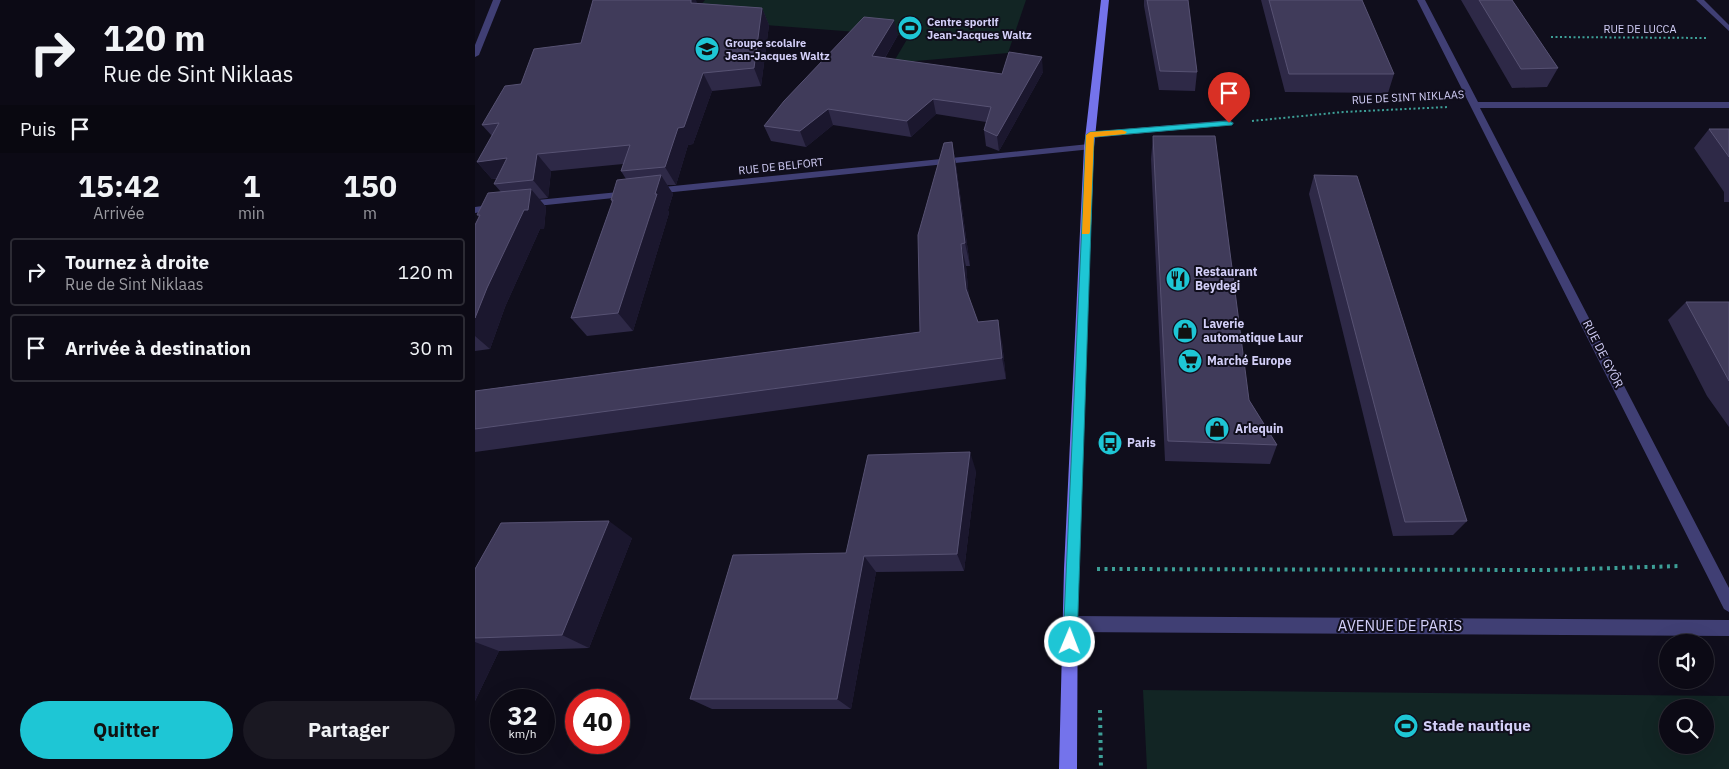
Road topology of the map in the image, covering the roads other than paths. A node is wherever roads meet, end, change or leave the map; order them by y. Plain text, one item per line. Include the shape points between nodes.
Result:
1 (497, 0) edge
2 (1105, 0) edge
3 (1421, 0) edge
4 (1700, 0) edge
5 (1729, 29) edge
6 (475, 55) edge
7 (1476, 105) junction
8 (1729, 105) edge
9 (1229, 123) road end
10 (1090, 141) junction
11 (475, 210) edge
12 (1729, 604) edge
13 (1070, 624) junction
14 (1729, 628) edge
15 (1068, 769) edge

1 - 6 street
2 - 10 street
3 - 7 street, RUE DE GYÔR
4 - 5 street
7 - 8 street, RUE DE SINT NIKLAAS
7 - 12 street, RUE DE GYÔR
9 - 10 street
10 - 11 street, RUE DE BELFORT
10 - 13 street
13 - 14 street, AVENUE DE PARIS
13 - 15 street

